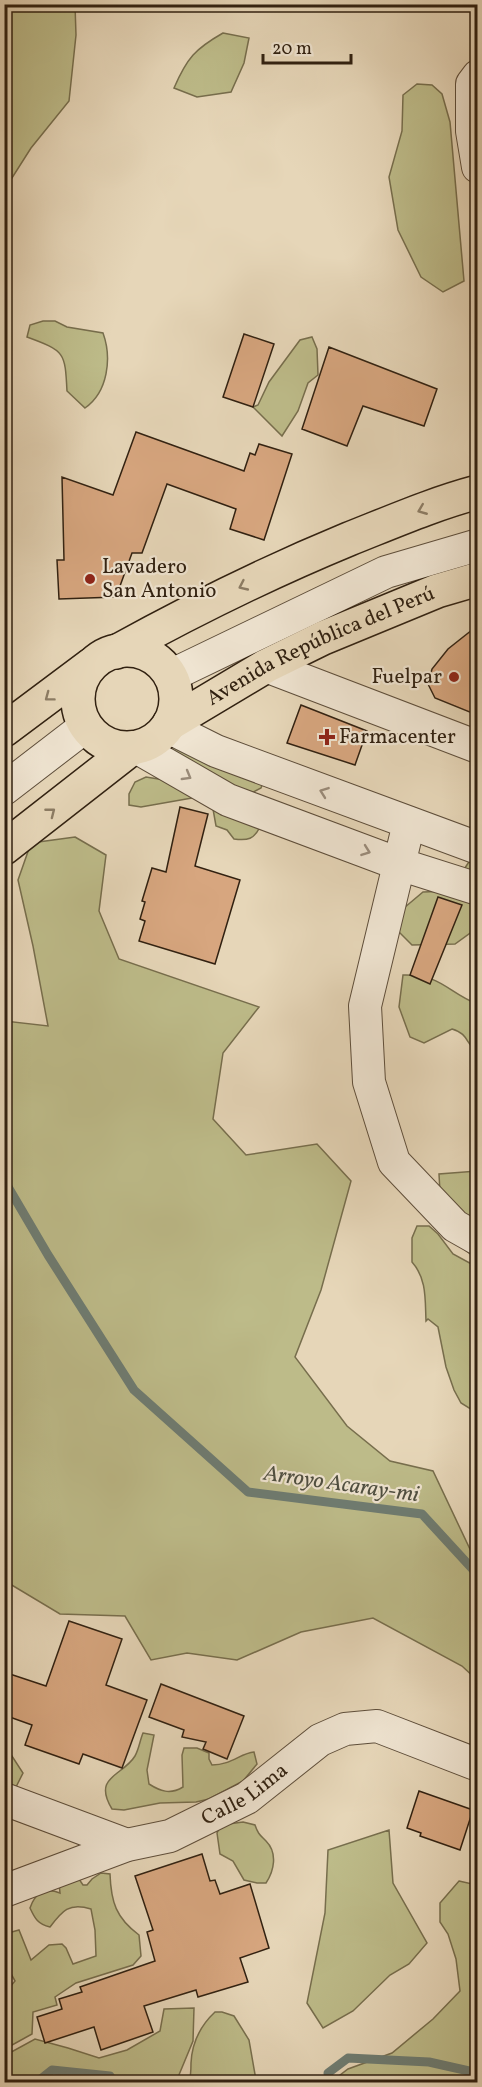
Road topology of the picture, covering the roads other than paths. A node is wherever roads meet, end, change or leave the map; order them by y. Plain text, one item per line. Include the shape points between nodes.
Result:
1 (477, 76) edge
2 (477, 167) edge
3 (477, 492) edge
4 (477, 545) edge
5 (477, 579) edge
6 (104, 658) junction
7 (266, 666) junction
8 (170, 676) junction
9 (169, 725) junction
10 (86, 726) junction
11 (4, 730) edge
12 (477, 747) edge
13 (134, 748) junction
14 (4, 789) edge
15 (409, 823) junction
16 (4, 848) edge
17 (477, 848) edge
18 (399, 864) junction
19 (477, 889) edge
20 (477, 1239) edge
21 (477, 1765) edge
22 (4, 1799) edge
23 (127, 1845) junction
24 (4, 1892) edge

1 - 2 street via 472,84 472,130
3 -> 6 highway via 437,503 310,555 197,607
4 - 8 street via 386,572
5 - 7 highway, Avenida República del Perú via 324,638
6 - 8 highway via 132,650 145,653
6 - 10 highway via 85,674 79,694 80,714
6 -> 11 highway
7 - 9 highway, Avenida República del Perú
7 - 12 street
8 - 9 highway via 176,697
9 - 13 highway via 148,744
15 -> 9 street via 216,751
10 - 13 highway via 106,744
10 - 14 street
16 -> 13 highway
13 -> 18 street via 228,800
15 - 17 street
15 - 18 street
18 - 19 street
18 - 20 street via 366,1006 369,1082 394,1162 455,1226
21 - 23 street, Calle Lima via 377,1726 345,1729 320,1740 247,1798 170,1836
22 - 23 street
23 - 24 street, Calle Lima

